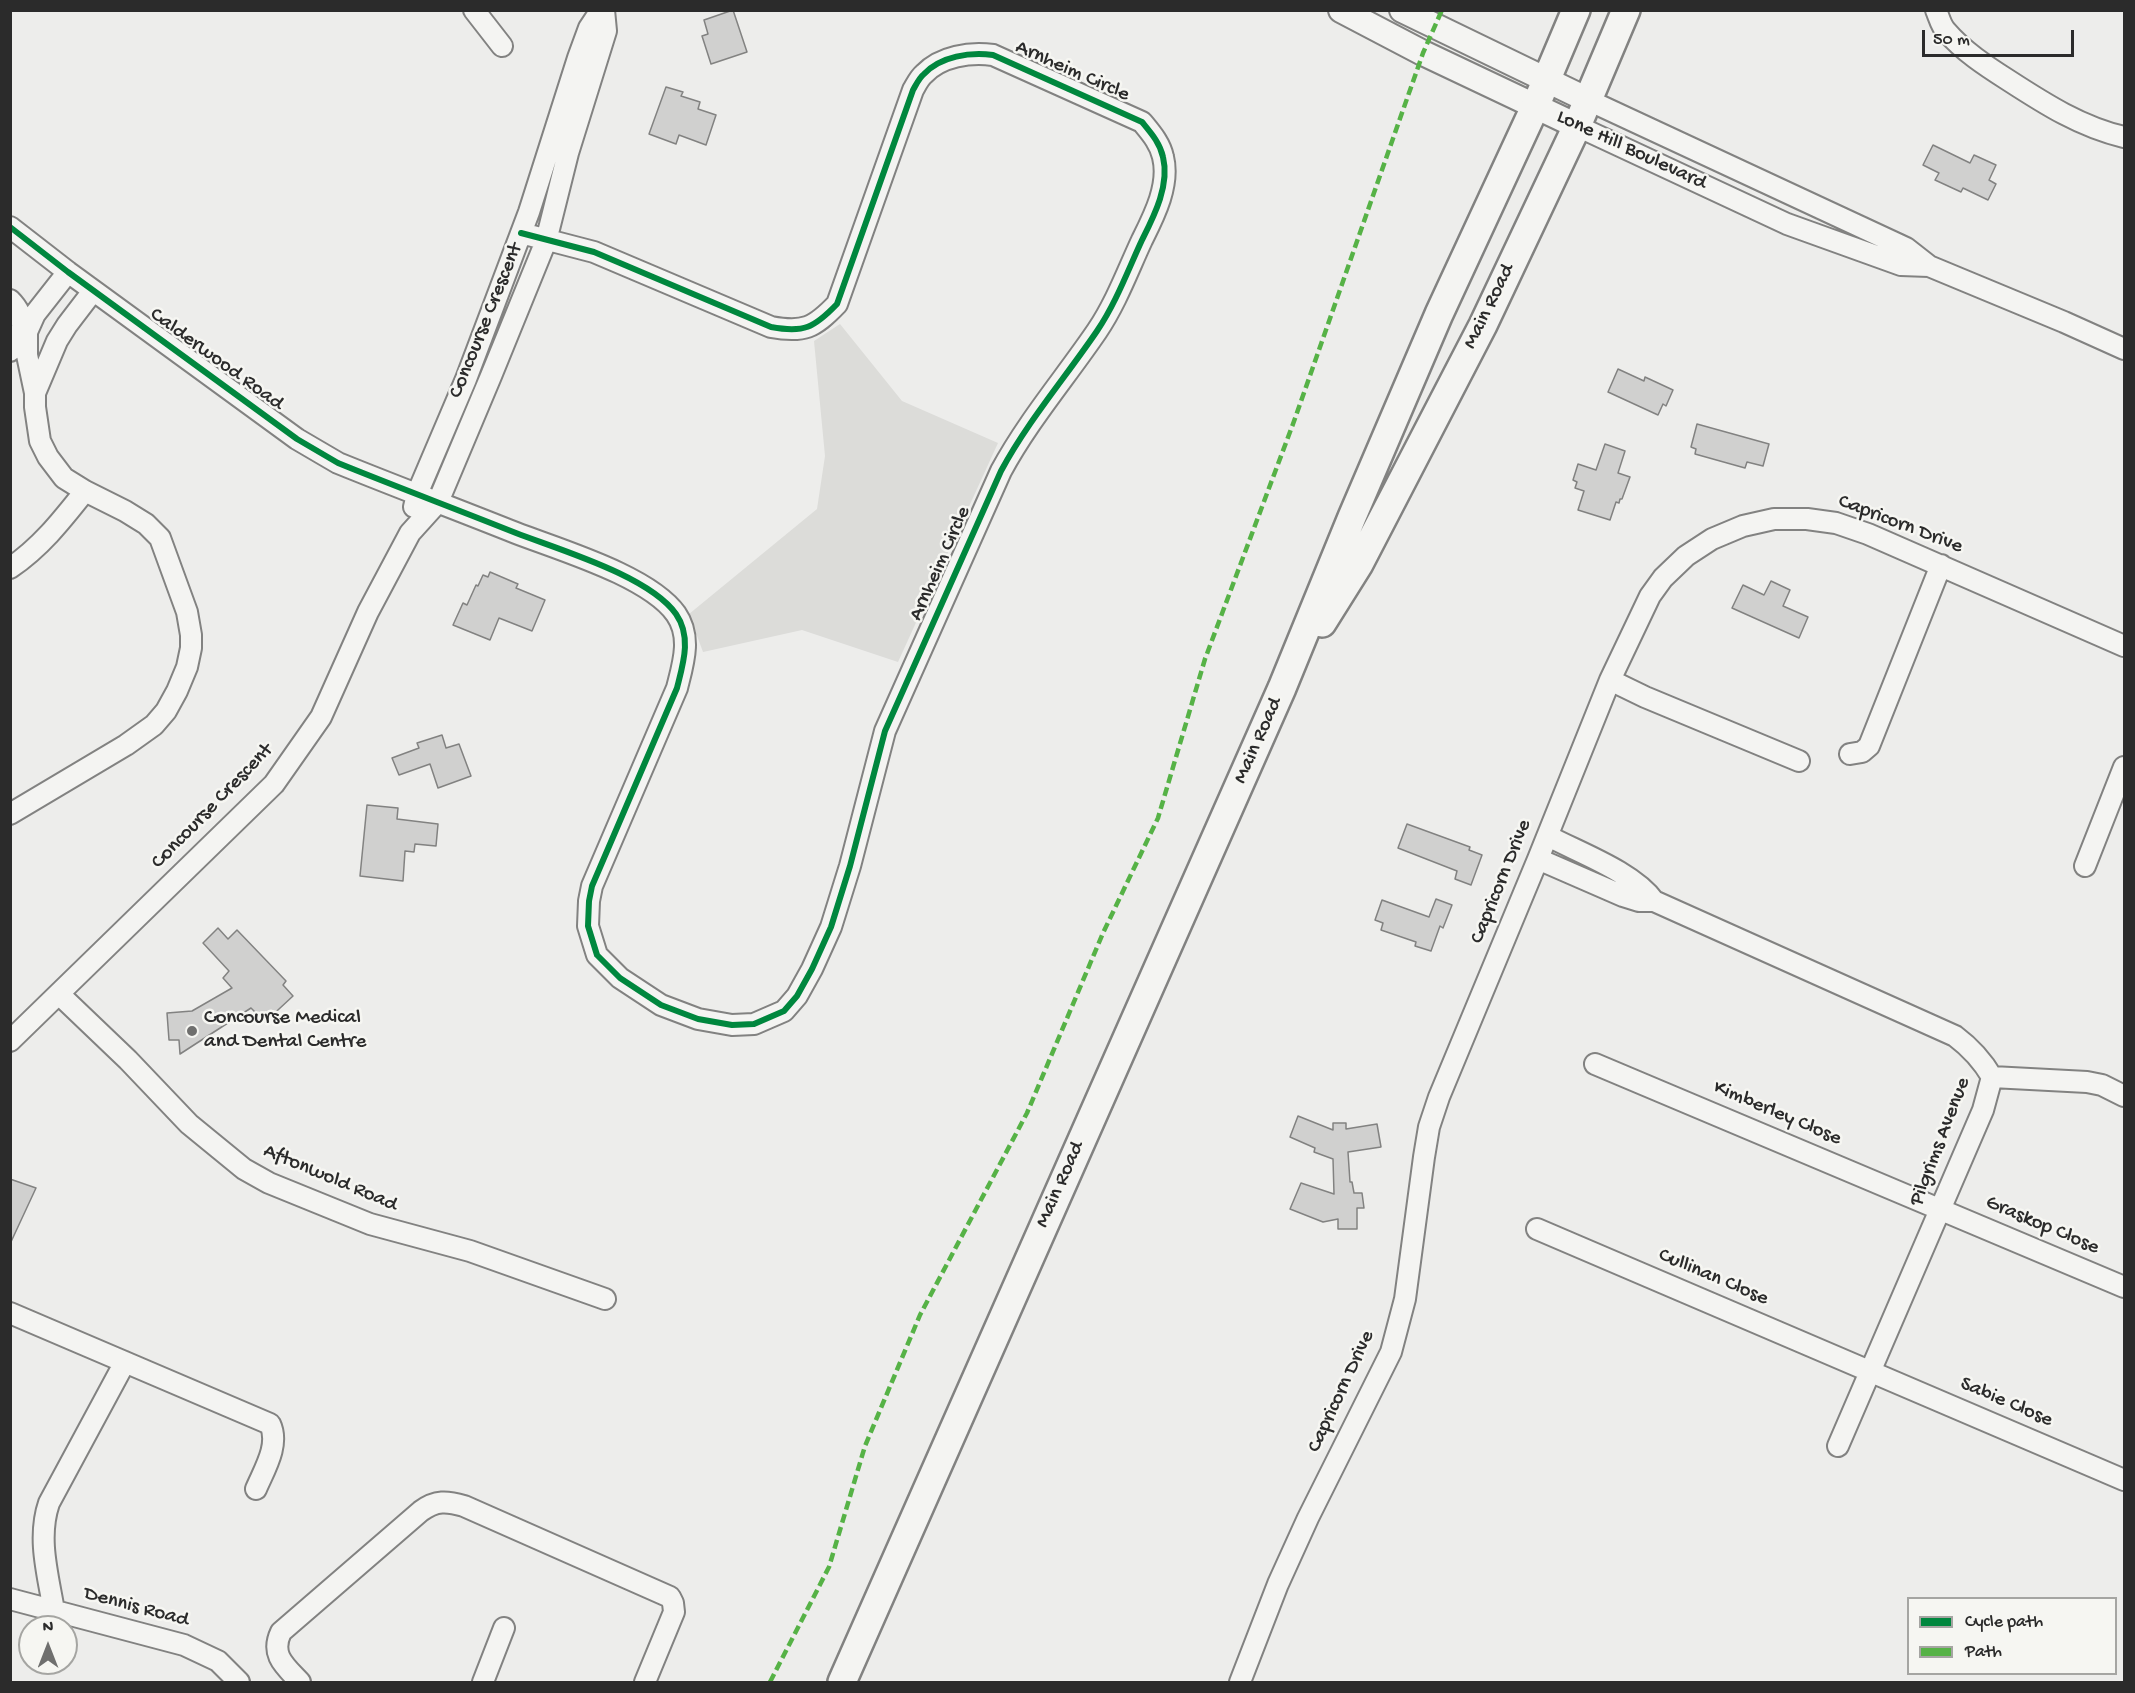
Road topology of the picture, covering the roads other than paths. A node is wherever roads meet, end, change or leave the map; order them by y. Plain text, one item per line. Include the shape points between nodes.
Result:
1 (474, 10) edge
2 (602, 10) edge
3 (1341, 10) edge
4 (1402, 10) edge
5 (1576, 10) edge
6 (1626, 10) edge
7 (1936, 10) edge
8 (502, 46) dead end
9 (1546, 80) junction
10 (1588, 100) junction
11 (1535, 107) junction
12 (1577, 126) junction
13 (2124, 137) edge
14 (10, 227) edge
15 (521, 233) junction
16 (546, 241) junction
17 (1929, 266) junction
18 (68, 272) junction
19 (93, 291) junction
20 (10, 300) edge
21 (24, 332) junction
22 (2124, 349) edge
23 (10, 351) edge
24 (35, 393) junction
25 (85, 491) junction
26 (417, 494) junction
27 (438, 502) junction
28 (410, 533) junction
29 (1941, 565) junction
30 (10, 568) edge
31 (2124, 646) edge
32 (1610, 680) junction
33 (1282, 688) junction
34 (1850, 754) dead end
35 (1799, 761) dead end
36 (2124, 767) edge
37 (10, 814) edge
38 (1548, 836) junction
39 (1538, 859) junction
40 (2085, 866) dead end
41 (1654, 901) junction
42 (60, 995) junction
43 (10, 1041) edge
44 (1595, 1064) dead end
45 (1992, 1077) junction
46 (2124, 1096) edge
47 (1942, 1209) junction
48 (1537, 1229) dead end
49 (2124, 1287) edge
50 (605, 1299) dead end
51 (10, 1313) edge
52 (125, 1362) junction
53 (1869, 1371) junction
54 (1838, 1446) dead end
55 (2124, 1480) edge
56 (256, 1489) dead end
57 (10, 1599) edge
58 (54, 1611) junction
59 (504, 1629) dead end
60 (239, 1683) edge
61 (300, 1683) edge
62 (483, 1683) edge
63 (645, 1683) edge
64 (842, 1683) edge
65 (1240, 1683) edge

1 - 8 street
2 - 15 street, Concourse Crescent via 589,28 578,58
2 - 16 street, Concourse Crescent via 606,31 568,153
3 - 11 street, Lone Hill Boulevard
4 - 9 street, Lone Hill Boulevard
5 - 9 main road, Main Road
6 - 10 main road, Main Road
7 - 13 street via 1944,29 1962,48 1994,71 2046,105
9 - 10 street, Lone Hill Boulevard
9 - 11 main road, Main Road
10 - 12 main road, Main Road
10 - 17 street, Lone Hill Boulevard via 1906,248
11 - 12 street, Lone Hill Boulevard
11 - 33 main road, Main Road via 1439,314
12 - 17 street, Lone Hill Boulevard via 1787,224 1901,265
12 - 33 main road, Main Road via 1483,325 1364,554
14 - 18 street, Calderwood Road
15 - 16 street, Arnheim Circle
15 - 26 street, Concourse Crescent
16 - 27 street, Concourse Crescent
16 - 27 street, Arnheim Circle via 594,252 771,327 791,331 812,326 837,304 913,90 923,74 961,55 993,55 1142,122 1156,139 1164,158 1157,209 1117,295 1001,471 885,731 841,897 812,969 784,1011 754,1024 732,1025 698,1019 661,1005 620,978 597,955 588,926 592,886 677,688 685,653 685,634 678,616 652,591 626,578
17 - 22 street, Lone Hill Boulevard
18 - 19 street, Calderwood Road
18 - 21 street
19 - 24 street via 57,341
19 - 26 street, Calderwood Road via 297,439 338,463
20 - 21 street via 19,309
21 - 23 street
21 - 24 street
24 - 25 street via 40,441 48,457 64,478
25 - 30 street via 43,542
25 - 37 street via 146,524 160,538 187,612 191,648 187,667 166,711 147,731
26 - 27 street, Arnheim Circle
26 - 28 street, Concourse Crescent
27 - 28 street, Concourse Crescent
28 - 42 street, Concourse Crescent via 368,612 321,717 274,784
29 - 31 street, Capricorn Drive
29 - 32 street, Capricorn Drive via 1836,523 1773,519 1743,526 1712,539 1663,578 1650,596
29 - 34 street via 1869,746
32 - 35 street
32 - 38 street, Capricorn Drive
33 - 64 main road, Main Road
36 - 40 street
38 - 39 street, Capricorn Drive
38 - 41 street, Pilgrims Avenue via 1632,879
39 - 41 street, Pilgrims Avenue via 1623,896
39 - 65 street, Capricorn Drive via 1429,1127 1405,1299 1390,1352 1278,1584
41 - 45 street, Pilgrims Avenue via 1956,1036 1981,1059
42 - 43 street, Concourse Crescent
42 - 50 street, Aftonwold Road via 189,1124 252,1174 370,1224 470,1251
44 - 47 street, Kimberley Close
45 - 46 street via 2087,1082
45 - 47 street, Pilgrims Avenue via 1983,1110
47 - 49 street, Graskop Close
47 - 53 street, Pilgrims Avenue
48 - 53 street, Cullinan Close
51 - 52 street
52 - 56 street via 270,1424 273,1447
52 - 58 street via 45,1516 44,1544
53 - 54 street, Pilgrims Avenue
53 - 55 street, Sabie Close
57 - 58 street, Dennis Road
58 - 60 street, Dennis Road via 184,1645 218,1661
59 - 62 street
61 - 63 street via 277,1654 281,1632 421,1511 448,1501 670,1597 674,1612

